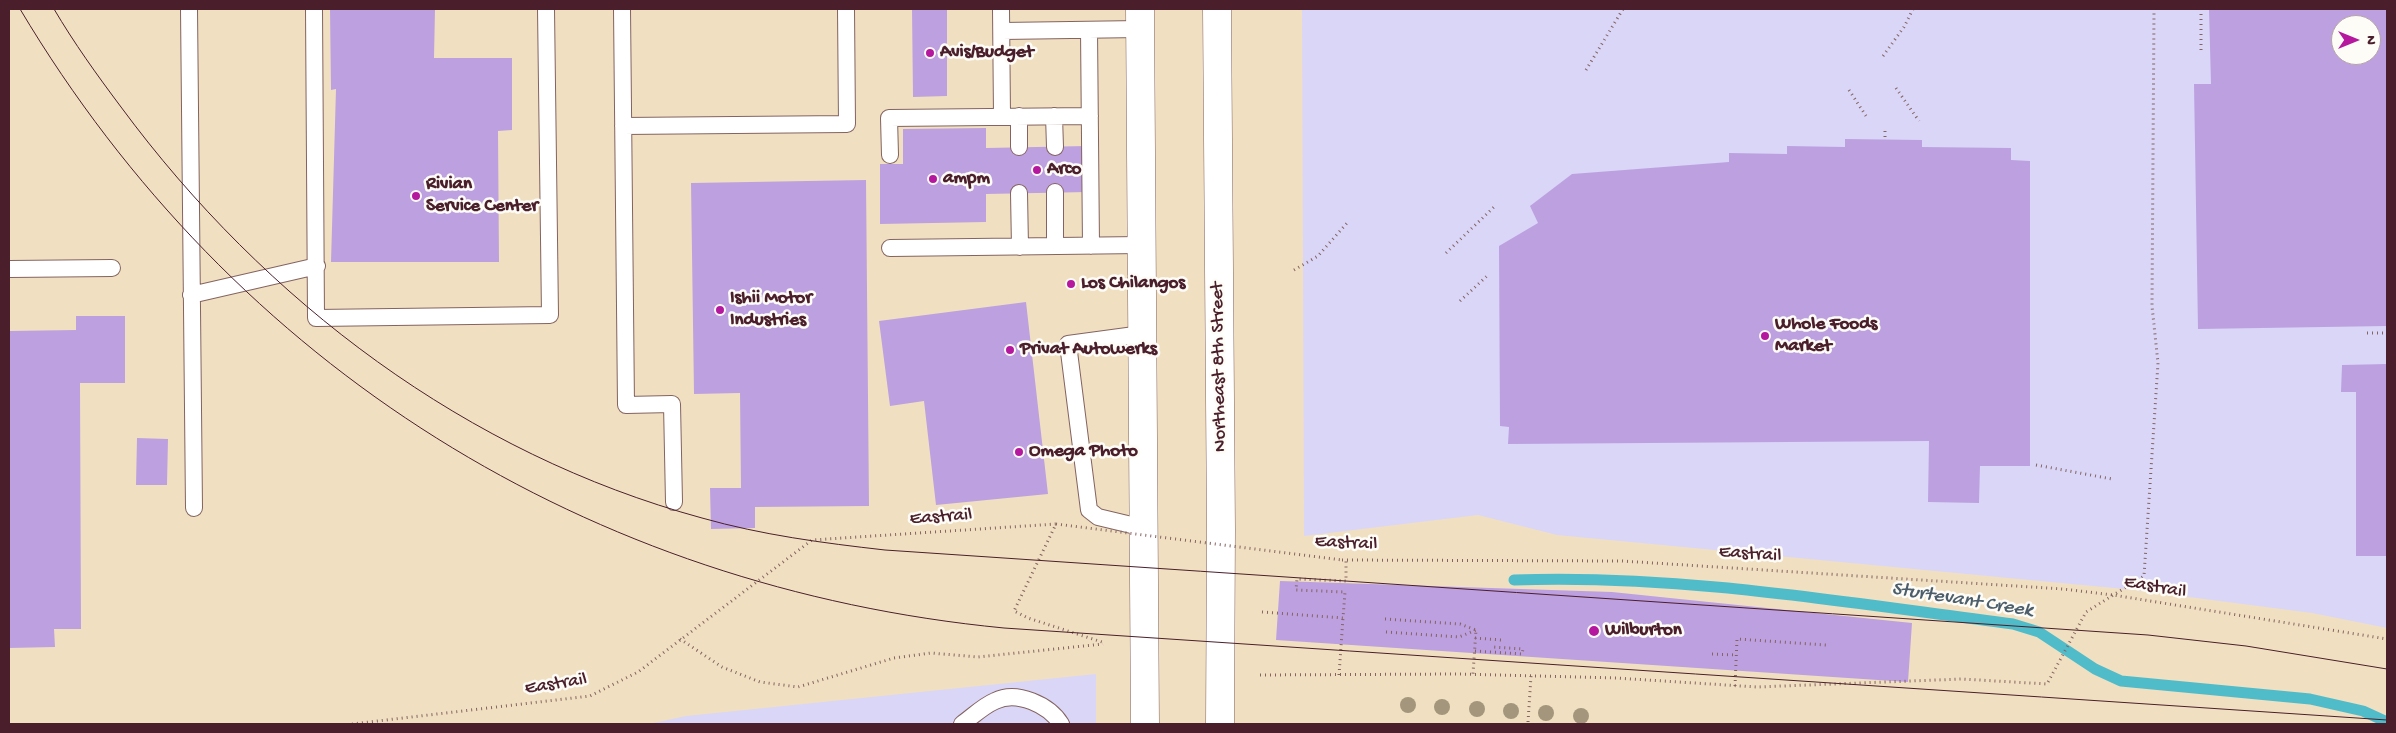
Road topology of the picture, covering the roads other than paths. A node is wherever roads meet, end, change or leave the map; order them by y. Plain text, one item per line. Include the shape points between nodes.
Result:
1 (189, 9) edge
2 (314, 9) edge
3 (546, 9) edge
4 (622, 9) edge
5 (846, 9) edge
6 (1001, 9) edge
7 (1216, 9) edge
8 (1140, 19) edge
9 (1089, 30) junction
10 (1002, 31) junction
11 (1010, 116) junction
12 (1054, 116) junction
13 (1090, 116) junction
14 (623, 126) junction
15 (1019, 147) dead end
16 (1055, 147) dead end
17 (890, 155) dead end
18 (1055, 192) dead end
19 (1019, 193) dead end
20 (1141, 245) junction
21 (1055, 246) junction
22 (1091, 246) junction
23 (1020, 247) junction
24 (890, 248) dead end
25 (317, 266) junction
26 (112, 268) dead end
27 (9, 269) edge
28 (191, 295) junction
29 (1142, 334) junction
30 (674, 502) dead end
31 (194, 508) dead end
32 (1144, 528) junction
33 (962, 724) edge
34 (1061, 724) edge
35 (1145, 724) edge
36 (1220, 724) edge

1 - 28 lane
2 - 25 lane
3 - 25 lane via 550,315 316,318
4 - 14 lane
5 - 14 lane via 847,124
6 - 10 lane
7 - 36 main road, Northeast 8th Street
8 - 9 lane
8 - 20 main road
9 - 10 lane
9 - 13 lane
10 - 11 lane
11 - 12 lane
11 - 15 lane
11 - 17 lane via 889,118
12 - 13 lane
12 - 16 lane
13 - 22 lane
14 - 30 lane via 626,405 672,404
18 - 21 lane
19 - 23 lane
20 - 22 lane
20 - 29 main road
21 - 22 lane
21 - 23 lane
23 - 24 lane
25 - 28 lane
26 - 27 lane
28 - 31 lane
29 - 32 main road
29 - 32 lane via 1068,344 1089,510 1098,517
32 - 35 main road
33 - 34 lane via 995,700 1012,698 1036,702 1056,716

